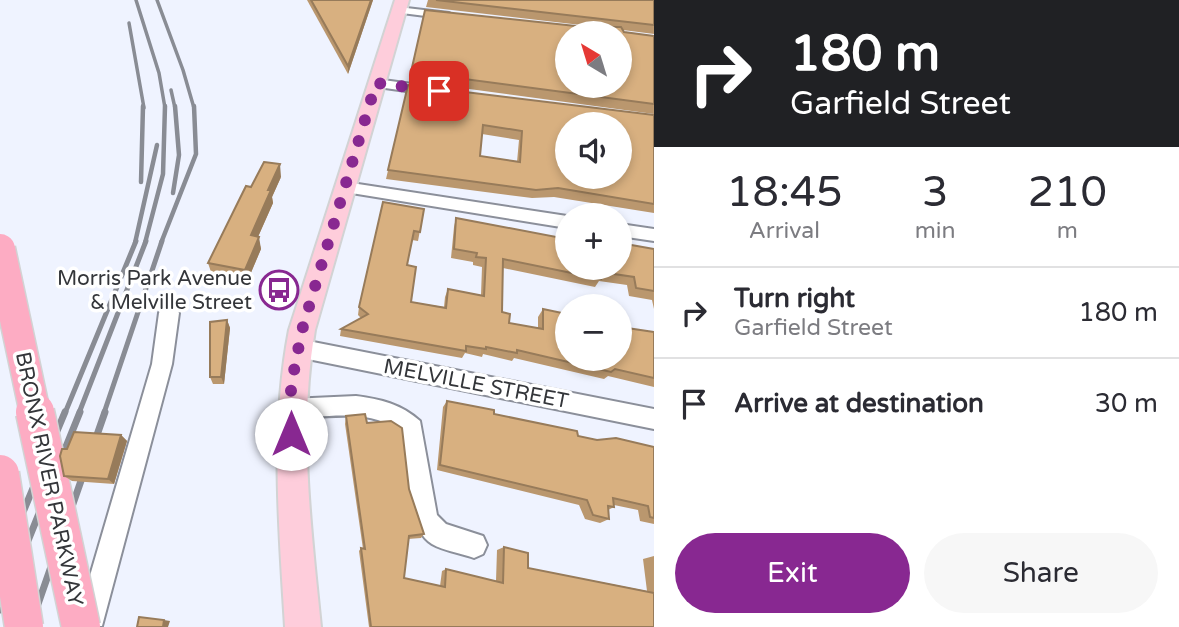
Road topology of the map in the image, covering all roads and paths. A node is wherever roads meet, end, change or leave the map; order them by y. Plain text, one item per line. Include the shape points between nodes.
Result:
1 (400, 5) edge
2 (461, 17) edge
3 (376, 83) junction
4 (453, 93) edge
5 (345, 187) junction
6 (555, 220) edge
7 (632, 232) edge
8 (654, 236) edge
9 (0, 249) edge
10 (169, 313) dead end
11 (298, 348) junction
12 (290, 409) junction
13 (654, 419) edge
14 (0, 474) edge
15 (474, 545) dead end
16 (23, 627) edge
17 (81, 627) edge
18 (88, 627) edge
19 (303, 627) edge

1 - 2 street
1 - 3 main road
3 - 4 street
3 - 5 main road
5 - 6 street
5 - 11 main road
7 - 8 street
9 - 17 highway, BRONX RIVER PARKWAY, bridge
10 - 18 street via 162,364
11 - 12 main road
11 - 13 street, MELVILLE STREET
12 - 15 street via 359,408 406,421 412,429 426,522 439,534
12 - 19 main road
14 - 16 highway, bridge

